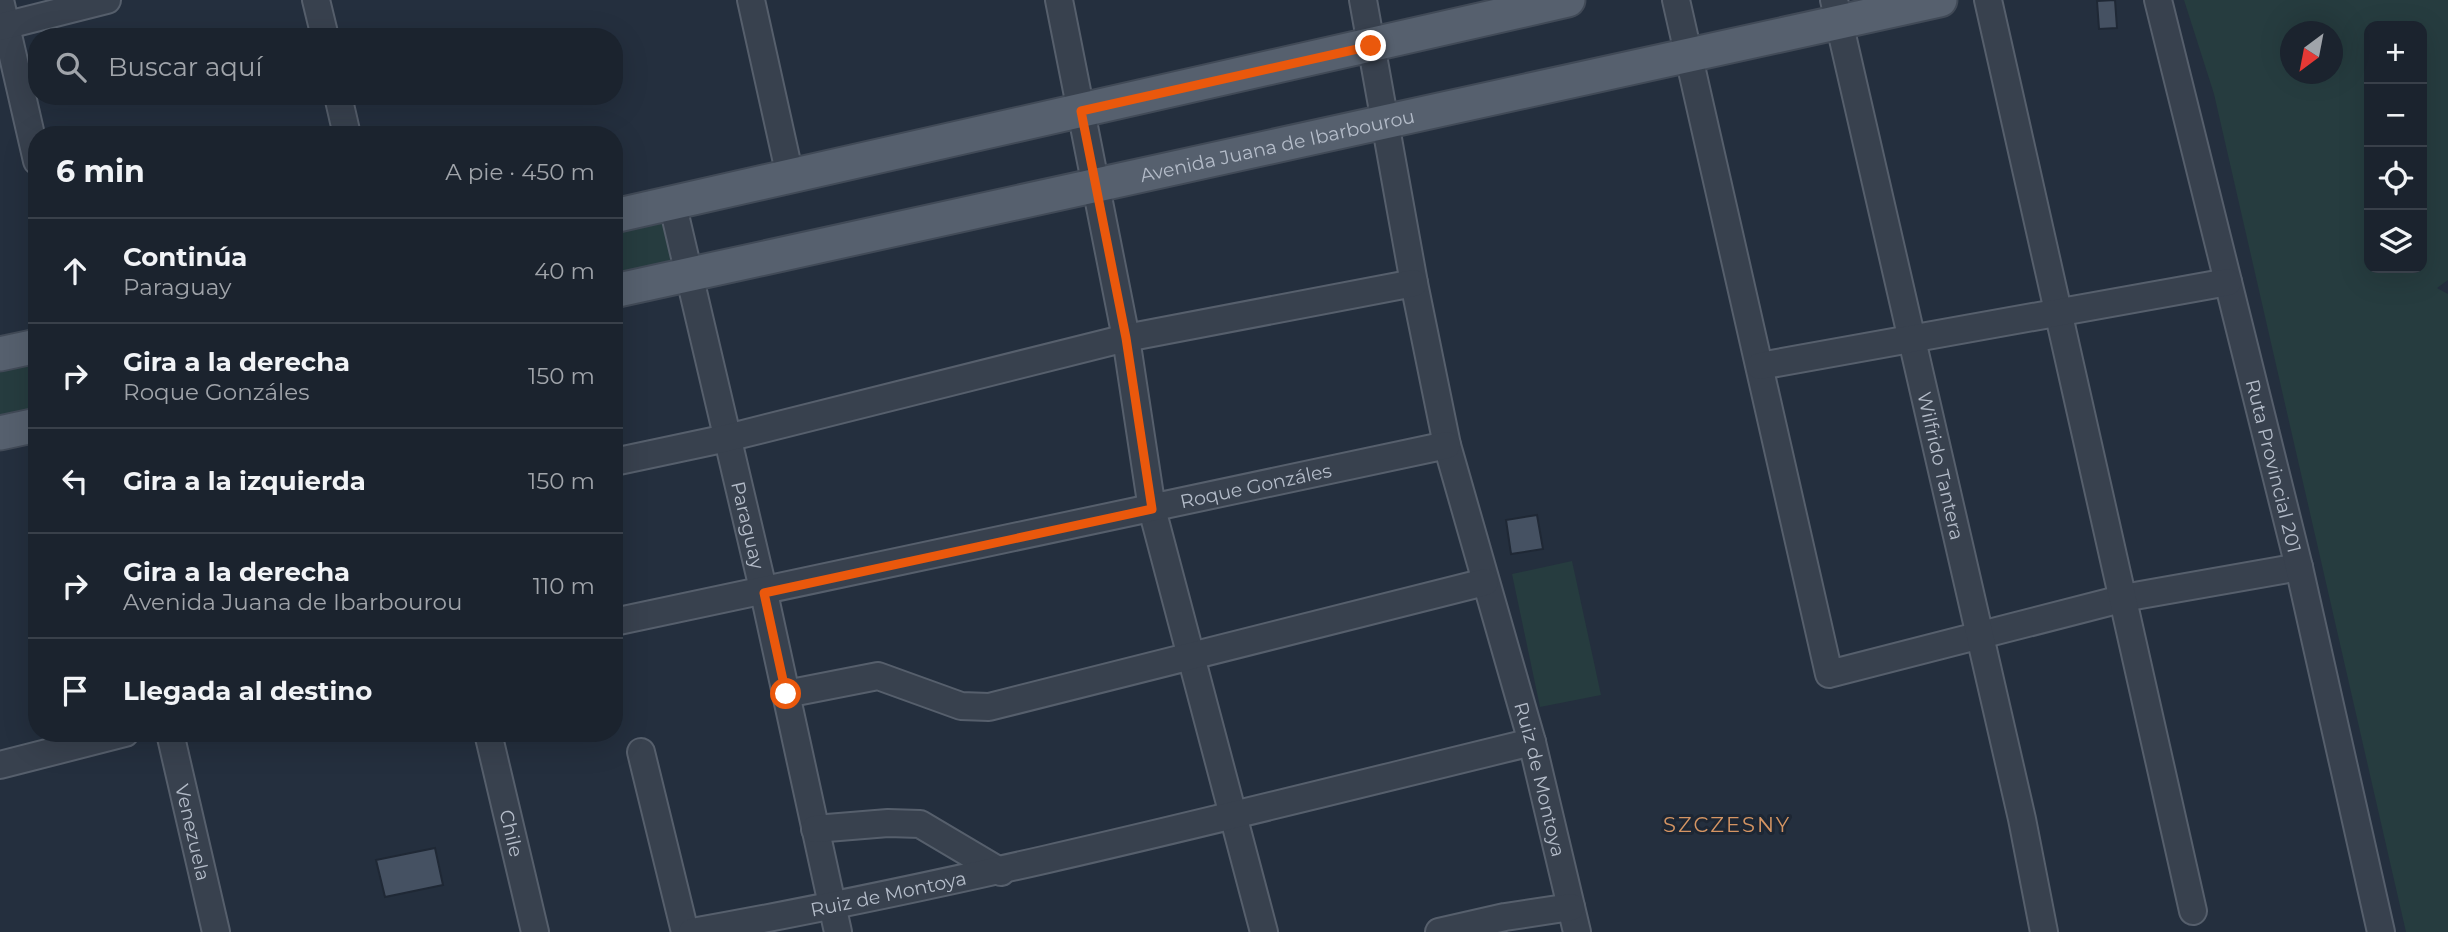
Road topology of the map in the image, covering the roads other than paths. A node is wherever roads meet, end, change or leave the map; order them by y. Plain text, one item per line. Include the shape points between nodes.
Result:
1 (0, 0) edge
2 (107, 0) edge
3 (316, 0) edge
4 (751, 0) edge
5 (1059, 0) edge
6 (1363, 0) edge
7 (1568, 0) edge
8 (1676, 0) edge
9 (1940, 0) edge
10 (1988, 0) edge
11 (2158, 0) edge
12 (1836, 11) edge
13 (3, 26) edge
14 (323, 28) edge
15 (1371, 46) junction
16 (1690, 55) junction
17 (340, 105) edge
18 (1081, 111) junction
19 (1385, 122) junction
20 (28, 126) edge
21 (345, 126) edge
22 (790, 176) junction
23 (1096, 186) junction
24 (672, 202) junction
25 (623, 214) edge
26 (688, 275) junction
27 (2228, 282) junction
28 (1414, 283) junction
29 (623, 289) edge
30 (2057, 313) junction
31 (1126, 338) junction
32 (1910, 340) junction
33 (28, 348) edge
34 (0, 354) edge
35 (1760, 366) junction
36 (28, 427) edge
37 (0, 433) edge
38 (727, 438) junction
39 (1447, 445) junction
40 (623, 461) edge
41 (1152, 509) junction
42 (2299, 567) junction
43 (1485, 582) junction
44 (764, 593) junction
45 (2124, 598) junction
46 (623, 620) edge
47 (1979, 635) junction
48 (1191, 654) junction
49 (786, 694) junction
50 (90, 742) edge
51 (172, 742) edge
52 (490, 742) edge
53 (1532, 743) junction
54 (641, 752) dead end
55 (0, 765) edge
56 (1233, 815) junction
57 (815, 829) junction
58 (1001, 872) junction
59 (2193, 911) dead end
60 (1574, 919) edge
61 (835, 920) edge
62 (216, 932) edge
63 (536, 932) edge
64 (685, 932) edge
65 (692, 932) edge
66 (1264, 932) edge
67 (1438, 932) edge
68 (2044, 932) edge
69 (2381, 932) edge

1 - 13 street
2 - 13 street
3 - 14 street
4 - 22 street
5 - 18 street
6 - 15 street, Ruiz de Montoya
7 - 15 main road
8 - 16 street
9 - 12 main road, Avenida Juana de Ibarbourou
10 - 30 street
11 - 27 street, Ruta Provincial 201
12 - 16 main road, Avenida Juana de Ibarbourou
12 - 32 street, Wilfrido Tantera
13 - 20 street
15 - 18 main road
15 - 19 street, Ruiz de Montoya
16 - 19 main road, Avenida Juana de Ibarbourou
16 - 35 street
17 - 21 street
18 - 22 main road
18 - 23 street
19 - 23 main road, Avenida Juana de Ibarbourou
19 - 28 street, Ruiz de Montoya
22 - 24 main road
23 - 26 main road, Avenida Juana de Ibarbourou
23 - 31 street
24 - 25 main road
24 - 26 street, Paraguay
26 - 29 main road, Avenida Juana de Ibarbourou
26 - 38 street, Paraguay
27 - 30 street
27 - 42 street, Ruta Provincial 201
28 - 31 street
28 - 39 street, Ruiz de Montoya
30 - 32 street
30 - 45 street
31 - 38 street
31 - 41 street
32 - 35 street
32 - 47 street, Wilfrido Tantera
33 - 34 main road
35 - 47 street via 1829,674
36 - 37 main road
38 - 40 street
38 - 44 street, Paraguay
39 - 41 street, Roque Gonzáles
39 - 43 street, Ruiz de Montoya
41 - 44 street, Roque Gonzáles
41 - 48 street
42 - 45 street
42 - 69 street, Ruta Provincial 201
43 - 48 street
43 - 53 street, Ruiz de Montoya
44 - 46 street, Roque Gonzáles
44 - 49 street, Paraguay
45 - 47 street
45 - 59 street
47 - 68 street, Wilfrido Tantera
48 - 49 street via 989,707 961,706 878,676
48 - 56 street
49 - 57 street, Paraguay
50 - 55 street
51 - 62 street, Venezuela
52 - 63 street, Chile
53 - 56 street, Ruiz de Montoya
53 - 60 street, Ruiz de Montoya
54 - 64 street
56 - 58 street, Ruiz de Montoya
56 - 66 street
57 - 58 street via 920,824
57 - 61 street, Paraguay
58 - 61 street, Ruiz de Montoya
60 - 67 street, Ruiz de Montoya via 1505,917
61 - 65 street, Ruiz de Montoya

